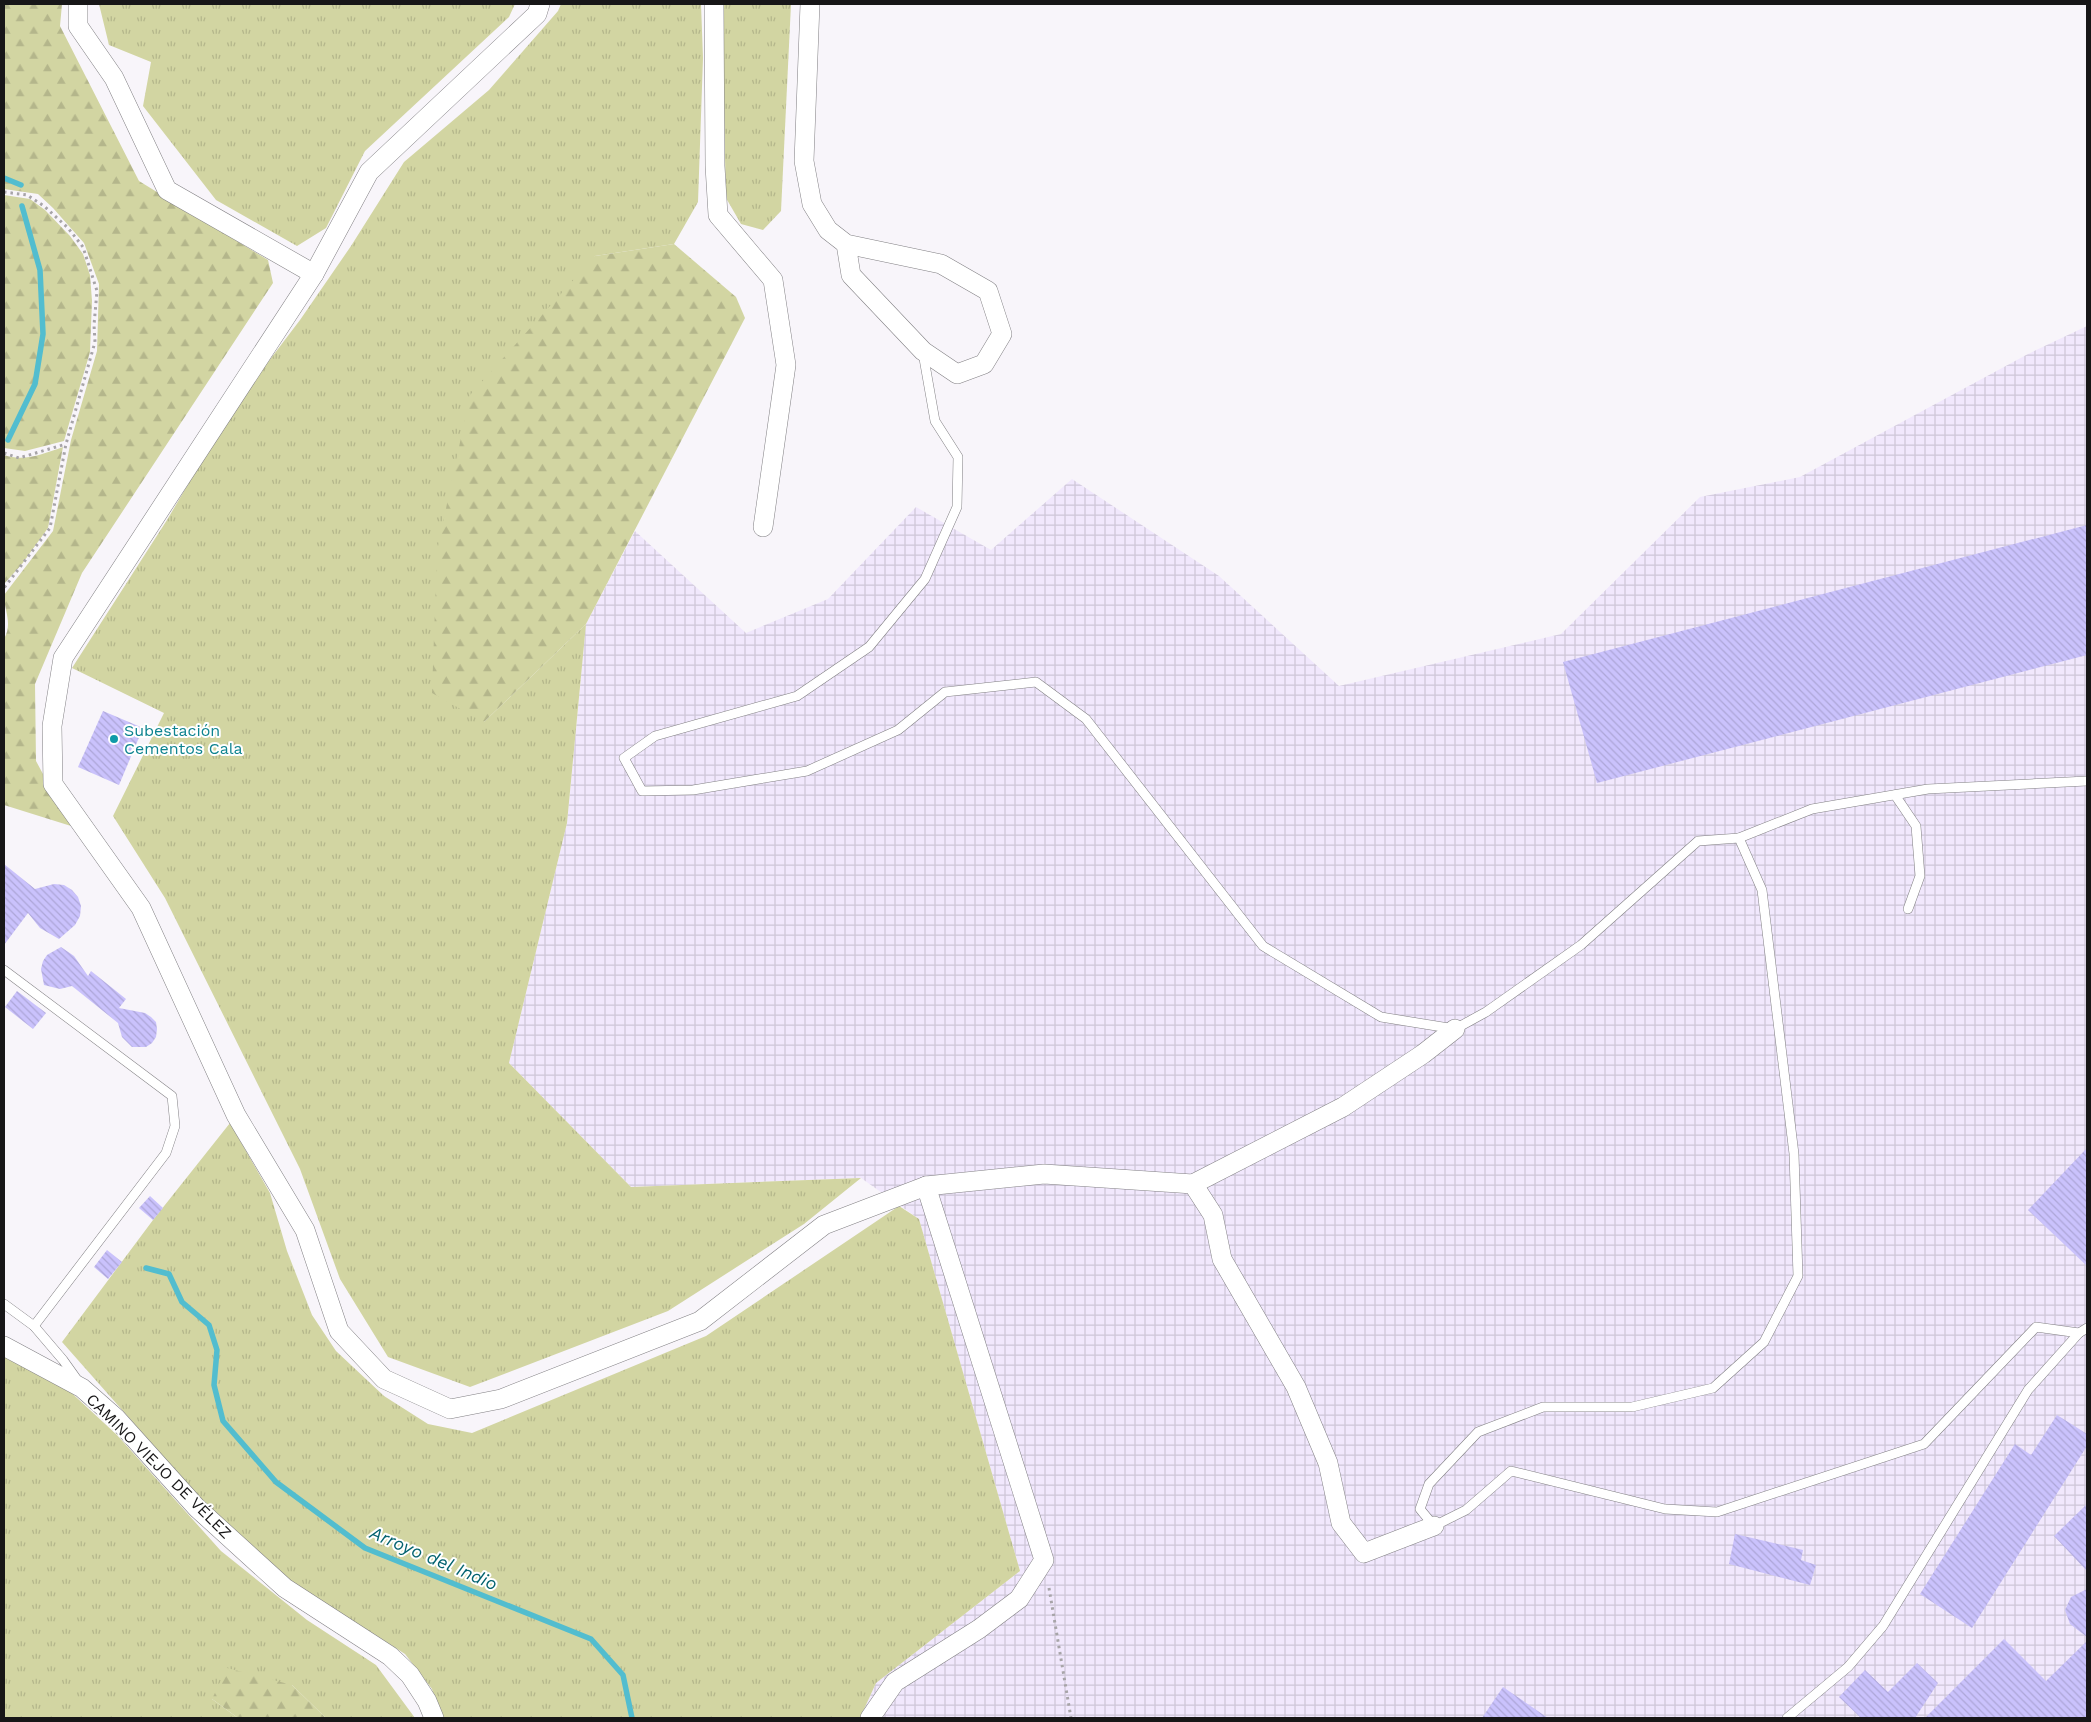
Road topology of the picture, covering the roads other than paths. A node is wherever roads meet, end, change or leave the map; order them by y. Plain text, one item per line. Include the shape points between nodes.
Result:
1 (78, 4) edge
2 (540, 4) edge
3 (714, 4) edge
4 (810, 4) edge
5 (846, 244) junction
6 (314, 274) junction
7 (923, 351) junction
8 (764, 527) dead end
9 (2087, 781) edge
10 (1895, 795) junction
11 (1739, 838) junction
12 (1908, 909) dead end
13 (4, 970) edge
14 (1455, 1029) junction
15 (1193, 1184) junction
16 (926, 1186) junction
17 (4, 1304) edge
18 (34, 1326) junction
19 (2083, 1331) edge
20 (4, 1346) edge
21 (82, 1388) junction
22 (1434, 1526) junction
23 (434, 1718) edge
24 (870, 1718) edge
25 (1787, 1718) edge

1 - 6 street via 78,26 114,78 167,190
2 - 6 street via 537,14 369,172
3 - 8 street via 718,215 773,280 786,366
4 - 5 street via 804,160 812,204 828,230
5 - 7 street via 851,275
5 - 7 street via 941,264 988,291 1002,334 984,364 957,374
6 - 16 street via 63,658 52,726 53,784 141,908 236,1115 305,1230 339,1331 384,1379 450,1409 501,1399 700,1321 824,1225
7 - 14 lane via 935,421 958,457 957,507 925,579 869,647 797,696 655,736 624,758 642,791 694,790 807,771 898,730 945,692 1036,682 1086,719 1263,946 1381,1017
9 - 10 lane via 1928,789
10 - 11 lane via 1812,810
10 - 12 lane via 1916,826 1920,876
11 - 14 lane via 1698,841 1581,945 1486,1012
11 - 22 lane via 1762,890 1794,1154 1798,1276 1764,1342 1713,1388 1632,1407 1543,1407 1478,1432 1429,1484 1420,1509
13 - 18 lane via 172,1096 175,1126 166,1154
14 - 15 street via 1342,1108
15 - 16 street via 1044,1174
15 - 22 street via 1213,1215 1222,1260 1296,1387 1328,1463 1341,1523 1364,1553
16 - 24 street via 1044,1560 1019,1599 896,1682
17 - 18 lane
18 - 21 lane
19 - 22 lane via 2036,1327 1924,1444 1717,1512 1665,1509 1512,1471 1466,1510
19 - 25 lane via 2028,1390 1883,1626 1848,1667
20 - 21 street, CAMINO VIEJO DE VÉLEZ
21 - 23 street, CAMINO VIEJO DE VÉLEZ via 116,1418 197,1508 285,1588 390,1656 410,1675

